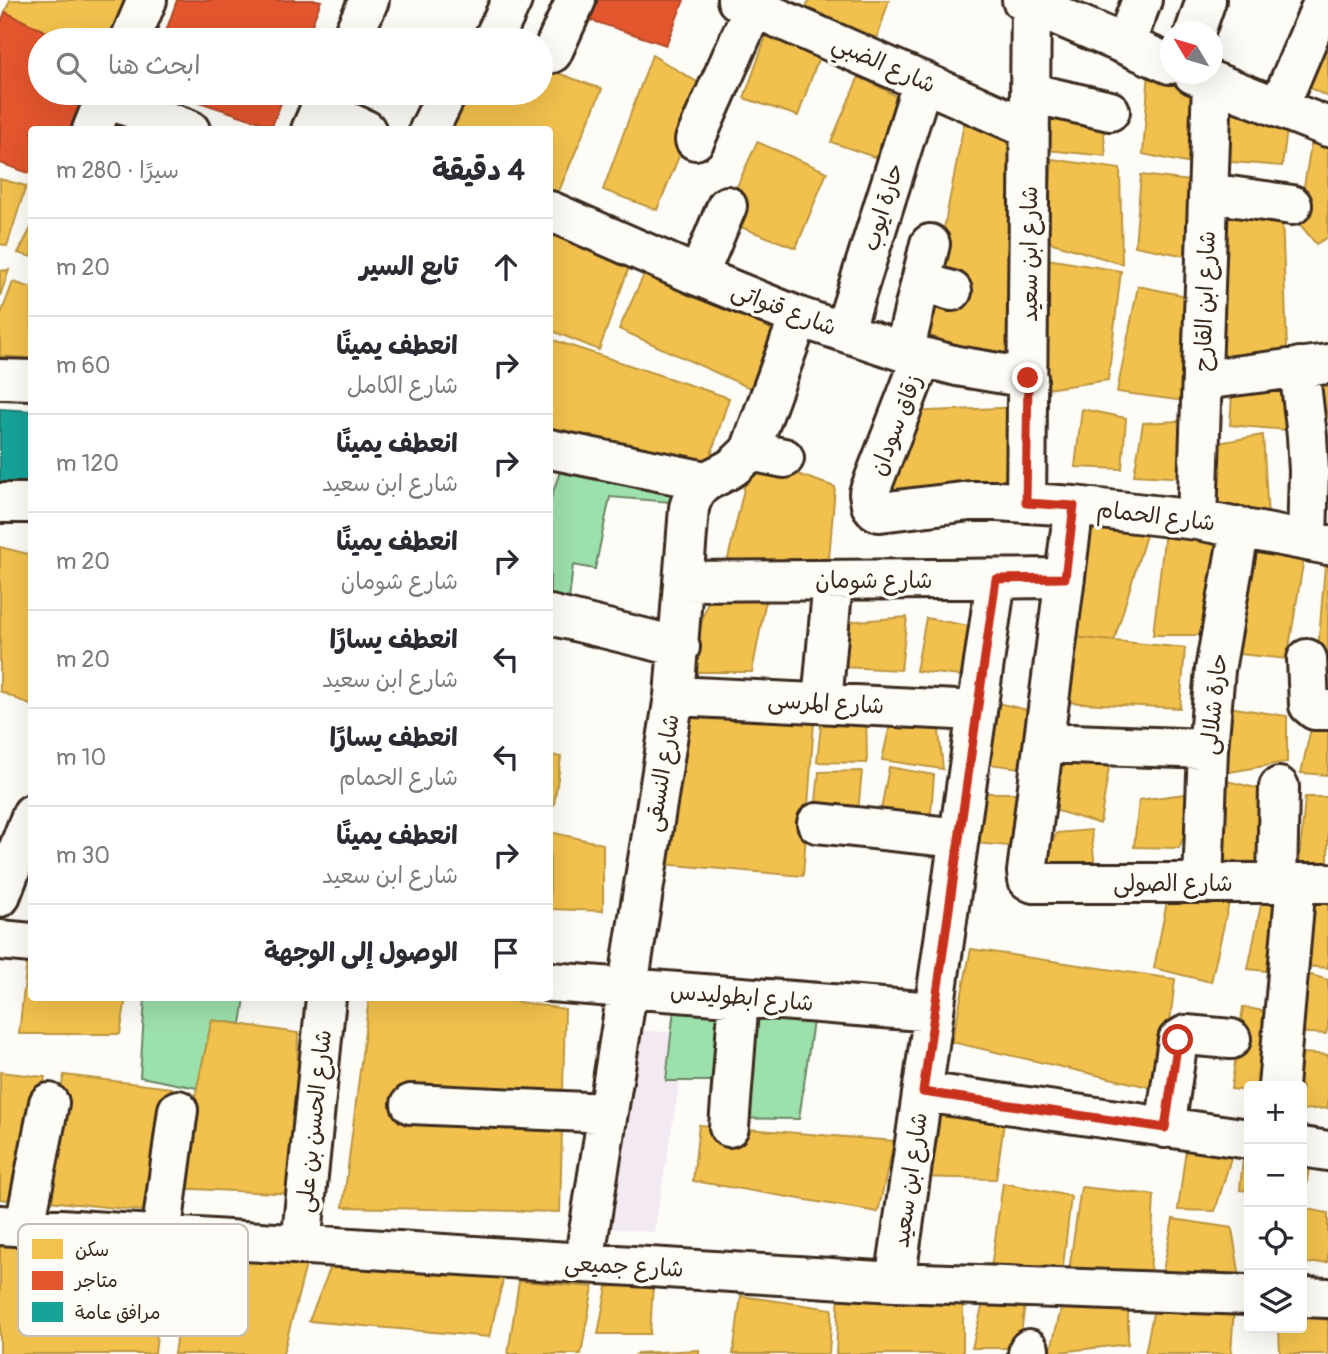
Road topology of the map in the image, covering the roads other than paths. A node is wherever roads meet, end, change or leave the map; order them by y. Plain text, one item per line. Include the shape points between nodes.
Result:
1 (147, 0) edge
2 (369, 0) edge
3 (512, 0) edge
4 (576, 0) edge
5 (1142, 0) edge
6 (1206, 0) edge
7 (1324, 0) edge
8 (1027, 2) edge
9 (746, 4) edge
10 (1199, 21) edge
11 (135, 28) edge
12 (356, 28) edge
13 (499, 28) edge
14 (1125, 44) junction
15 (553, 51) edge
16 (1160, 59) edge
17 (923, 81) junction
18 (1203, 84) edge
19 (1219, 84) edge
20 (441, 105) edge
21 (102, 107) edge
22 (1279, 107) junction
23 (319, 110) edge
24 (1030, 111) junction
25 (1111, 111) dead end
26 (175, 126) edge
27 (357, 126) edge
28 (431, 126) edge
29 (1328, 127) edge
30 (695, 140) dead end
31 (1209, 194) junction
32 (1293, 205) dead end
33 (727, 206) dead end
34 (553, 212) edge
35 (930, 244) dead end
36 (698, 276) junction
37 (799, 317) junction
38 (844, 332) junction
39 (913, 354) junction
40 (1313, 365) edge
41 (1028, 378) junction
42 (0, 379) edge
43 (28, 380) edge
44 (1202, 380) junction
45 (553, 450) edge
46 (706, 481) junction
47 (870, 494) joint
48 (0, 503) edge
49 (28, 503) edge
50 (1026, 503) junction
51 (1074, 506) junction
52 (1197, 520) junction
53 (1240, 527) junction
54 (1317, 543) edge
55 (1065, 578) junction
56 (996, 579) junction
57 (833, 580) junction
58 (683, 581) junction
59 (553, 616) edge
60 (680, 647) junction
61 (1307, 659) dead end
62 (674, 696) junction
63 (822, 703) junction
64 (1328, 710) edge
65 (977, 711) junction
66 (1044, 743) junction
67 (1208, 749) junction
68 (1279, 787) dead end
69 (817, 823) dead end
70 (28, 824) edge
71 (959, 838) junction
72 (1203, 883) junction
73 (1300, 883) edge
74 (0, 897) edge
75 (0, 940) edge
76 (28, 943) edge
77 (553, 982) edge
78 (627, 988) junction
79 (739, 997) junction
80 (326, 1001) edge
81 (934, 1012) junction
82 (1231, 1039) dead end
83 (1279, 1081) edge
84 (923, 1092) junction
85 (49, 1102) dead end
86 (411, 1104) dead end
87 (178, 1110) dead end
88 (607, 1113) junction
89 (729, 1127) dead end
90 (1165, 1128) junction
91 (1244, 1138) edge
92 (1307, 1148) edge
93 (1328, 1151) edge
94 (163, 1224) edge
95 (13, 1226) edge
96 (248, 1242) edge
97 (302, 1245) junction
98 (584, 1264) junction
99 (895, 1282) junction
100 (1244, 1295) edge
101 (1307, 1297) edge
102 (1328, 1298) edge

1 - 11 street
2 - 12 street
3 - 13 street
4 - 15 street
5 - 14 street
6 - 10 street
7 - 22 street
8 - 14 street
8 - 24 street, شارع ابن سعيد
9 - 17 street, شارع الضبي
9 - 30 street
14 - 16 street
17 - 24 street, شارع الضبي
17 - 38 street, حارة ايوب
18 - 31 street, شارع ابن القارح
19 - 22 street
20 - 28 street
21 - 26 street
22 - 29 street
23 - 27 street
24 - 25 street, شارع الضبي
24 - 41 street, شارع ابن سعيد
31 - 32 street
31 - 44 street, شارع ابن القارح
33 - 36 street
34 - 36 street, شارع قنواتى
35 - 39 street, زقاق سودان via 937,287
36 - 37 street, شارع قنواتى
37 - 38 street, شارع قنواتى
37 - 46 street, شارع النسقى via 767,455
38 - 39 street, شارع قنواتى
39 - 41 street, شارع قنواتى
39 - 47 street, زقاق سودان
40 - 44 street
40 - 54 street via 1308,482
41 - 50 street, شارع ابن سعيد
42 - 43 street
44 - 52 street, شارع ابن القارح
45 - 46 street
46 - 58 street, شارع النسقى via 689,508
47 - 50 street, شارع الحمام via 875,510 886,512 970,501
48 - 49 street
50 - 51 street, شارع الحمام
51 - 52 street, شارع الحمام
51 - 55 street
52 - 53 street, شارع الحمام
53 - 54 street, شارع الحمام
53 - 67 street, حارة شلالى via 1215,670
55 - 56 street, شارع شومان
55 - 66 street
56 - 57 street, شارع شومان
56 - 65 street, شارع ابن سعيد
57 - 58 street, شارع شومان
57 - 63 street
58 - 60 street, شارع النسقى
59 - 60 street
60 - 62 street, شارع النسقى
61 - 64 street via 1309,705
62 - 63 street, شارع المرسى
62 - 78 street, شارع النسقى
63 - 65 street, شارع المرسى
65 - 71 street, شارع ابن سعيد
66 - 67 street
66 - 72 street, شارع الصولى via 1028,880
67 - 72 street, حارة شلالى
68 - 73 street
69 - 71 street
70 - 74 street
71 - 81 street, شارع ابن سعيد
72 - 73 street, شارع الصولى
73 - 83 street
75 - 76 street
77 - 78 street, شارع ابطوليدس
78 - 79 street, شارع ابطوليدس
78 - 88 street, شارع النسقى
79 - 81 street, شارع ابطوليدس
79 - 89 street
80 - 97 street, شارع الحسن بن على
81 - 84 street, شارع ابن سعيد
82 - 90 street via 1186,1035 1176,1042
84 - 90 street
84 - 99 street, شارع ابن سعيد
85 - 95 street
86 - 88 street
87 - 94 street
88 - 98 street, شارع النسقى
90 - 91 street
92 - 93 street
96 - 97 street, شارع جميعى
97 - 98 street, شارع جميعى
98 - 99 street, شارع جميعى
99 - 100 street, شارع جميعى
101 - 102 street

